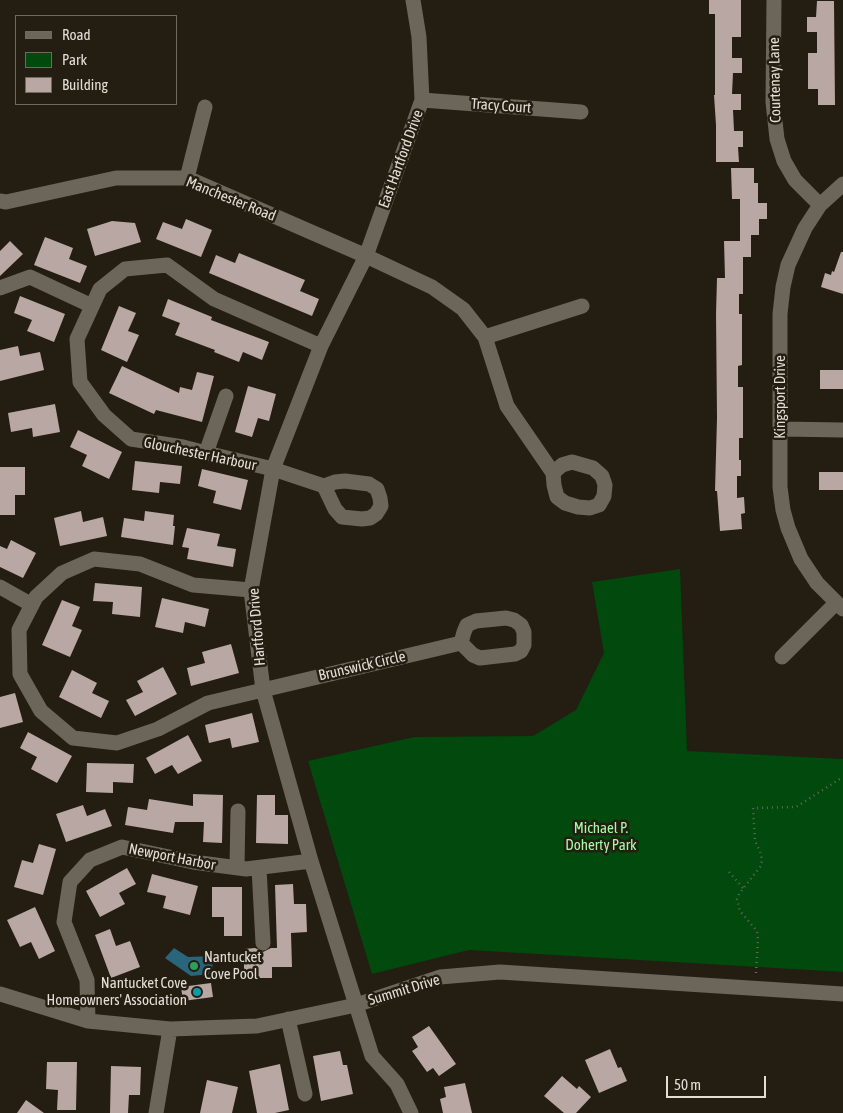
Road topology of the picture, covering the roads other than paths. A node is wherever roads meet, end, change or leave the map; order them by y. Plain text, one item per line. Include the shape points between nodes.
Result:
1 (413, 0) edge
2 (774, 0) edge
3 (422, 100) junction
4 (205, 108) dead end
5 (581, 112) dead end
6 (187, 178) junction
7 (843, 184) edge
8 (0, 201) edge
9 (820, 205) junction
10 (366, 256) junction
11 (0, 288) edge
12 (92, 306) junction
13 (582, 306) dead end
14 (485, 337) junction
15 (321, 346) junction
16 (226, 396) dead end
17 (781, 429) junction
18 (843, 430) edge
19 (206, 453) junction
20 (273, 469) junction
21 (553, 473) dead end
22 (324, 486) dead end
23 (0, 587) edge
24 (251, 590) junction
25 (32, 605) junction
26 (839, 606) edge
27 (461, 643) dead end
28 (782, 658) dead end
29 (263, 690) junction
30 (238, 811) dead end
31 (311, 861) junction
32 (237, 868) junction
33 (259, 868) junction
34 (263, 943) dead end
35 (0, 994) edge
36 (843, 994) edge
37 (356, 1005) junction
38 (288, 1019) junction
39 (88, 1021) junction
40 (170, 1029) junction
41 (305, 1094) dead end
42 (156, 1113) edge
43 (411, 1113) edge

1 - 3 street, East Hartford Drive via 419,37
2 - 9 street, Courtenay Lane via 773,102 777,139 795,180
3 - 5 street, Tracy Court
3 - 10 street, East Hartford Drive
4 - 6 street
6 - 8 street, Manchester Road via 116,178
6 - 10 street, Manchester Road
7 - 9 street, Kingsport Drive
9 - 17 street, Kingsport Drive via 788,265 783,287 780,314
10 - 14 street, Manchester Road via 432,287 463,309
10 - 15 street, Hartford Drive
11 - 12 street via 30,277
12 - 15 street, Glouchester Harbour via 100,289 125,269 167,265 214,299
12 - 19 street, Glouchester Harbour via 77,339 80,382 104,415 130,439
13 - 14 street
14 - 21 street via 507,406
15 - 20 street, Hartford Drive
16 - 19 street
17 - 18 street
17 - 26 street, Kingsport Drive via 781,493 788,528 801,559 817,583
19 - 20 street, Glouchester Harbour
20 - 22 street, Glouchester Harbour
20 - 24 street, Hartford Drive
23 - 25 street
24 - 25 street, Brunswick Circle via 193,585 140,564 94,559 62,573 36,597
24 - 29 street, Hartford Drive
25 - 29 street, Brunswick Circle via 19,630 20,674 41,711 73,738 117,743 158,729 208,703
26 - 28 street
27 - 29 street, Brunswick Circle
29 - 31 street, Hartford Drive
30 - 32 street
31 - 33 street, Newport Harbor
31 - 37 street, Hartford Drive
32 - 33 street, Newport Harbor
32 - 39 street, Newport Harbor via 122,847 90,860 70,882 64,922 87,980
33 - 34 street
35 - 39 street, Summit Drive
36 - 37 street, Summit Drive via 500,972 440,977
37 - 38 street, Summit Drive
37 - 43 street, Hartford Drive via 372,1056 397,1084
38 - 40 street, Summit Drive via 257,1026
38 - 41 street
39 - 40 street, Summit Drive
40 - 42 street

